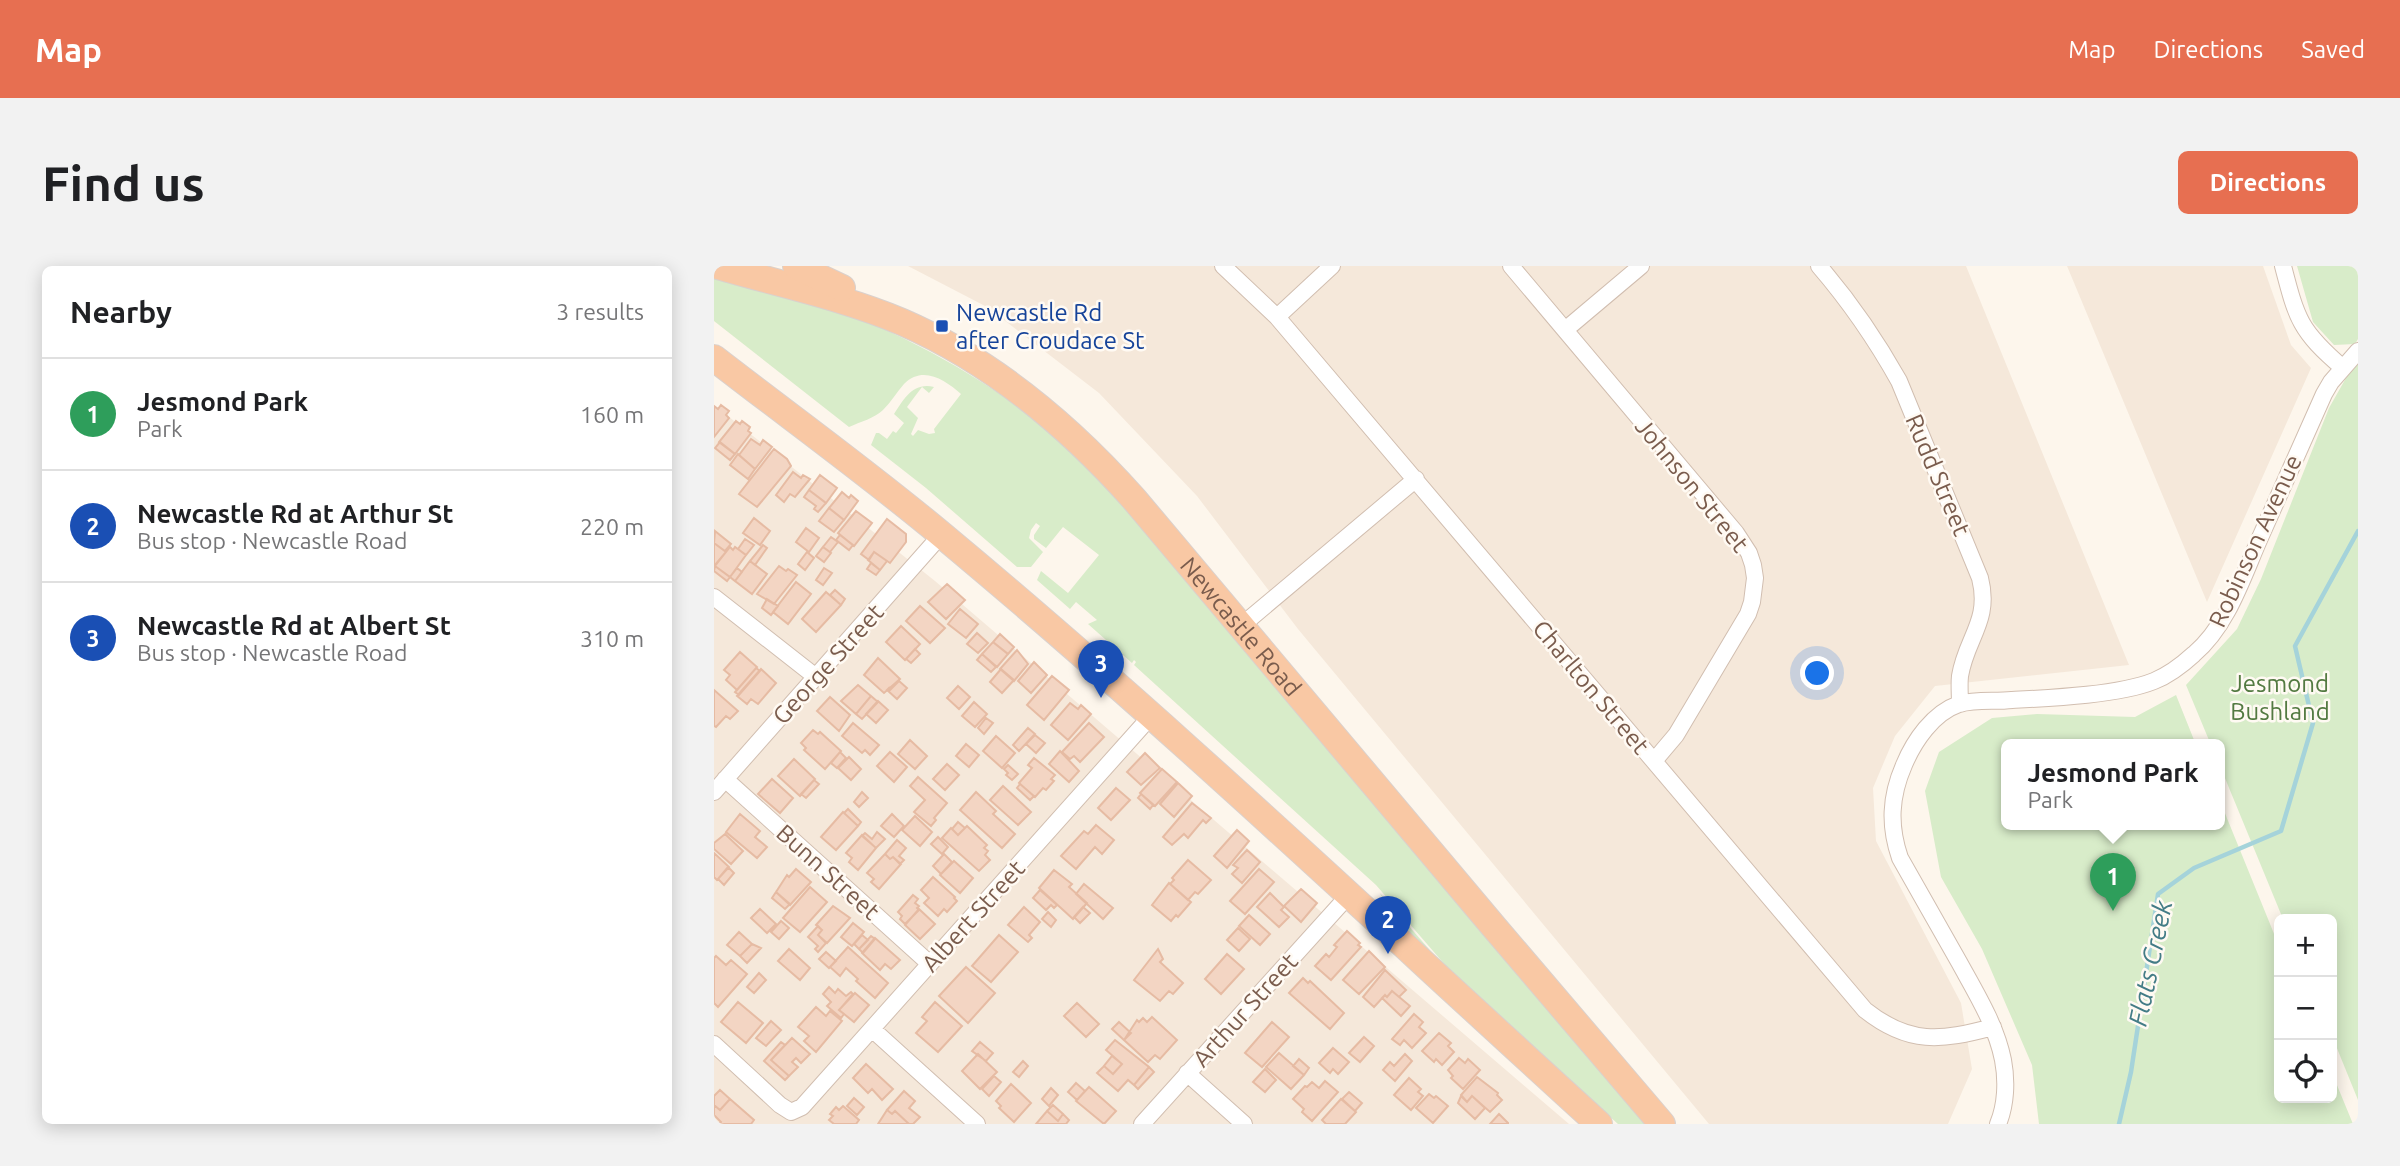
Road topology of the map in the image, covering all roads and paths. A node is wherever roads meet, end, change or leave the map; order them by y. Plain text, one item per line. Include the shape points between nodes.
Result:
1 (718, 266) edge
2 (796, 266) edge
3 (1223, 266) edge
4 (1332, 266) edge
5 (1511, 266) edge
6 (1641, 266) edge
7 (1819, 266) edge
8 (2283, 266) edge
9 (1277, 317) junction
10 (900, 321) junction
11 (1565, 330) junction
12 (2358, 351) edge
13 (714, 358) edge
14 (2343, 368) junction
15 (1416, 479) junction
16 (941, 535) junction
17 (714, 597) edge
18 (1241, 626) junction
19 (816, 677) junction
20 (1959, 704) junction
21 (1152, 715) junction
22 (1654, 761) junction
23 (725, 779) junction
24 (714, 792) edge
25 (1348, 896) junction
26 (930, 964) junction
27 (1993, 1027) junction
28 (872, 1029) junction
29 (714, 1044) edge
30 (1187, 1073) junction
31 (977, 1124) edge
32 (1142, 1124) edge
33 (1244, 1124) edge
34 (1599, 1124) edge
35 (1662, 1124) edge
36 (1998, 1124) edge

1 - 10 highway, Newcastle Road
2 - 10 highway
3 - 9 street, Charlton Street
4 - 9 street
5 - 11 street, Johnson Street
6 - 11 street
7 - 20 street, Rudd Street via 1863,321 1899,382 1980,578 1983,611 1960,674
8 - 14 street via 2304,329
9 - 15 street, Charlton Street
10 - 18 highway, Newcastle Road via 970,358 1060,425 1109,471
11 - 22 street, Johnson Street via 1736,533 1753,565 1754,590 1748,614 1676,735
12 - 14 street, Robinson Avenue
13 - 16 highway
14 - 20 street, Robinson Avenue via 2324,394 2227,610 2196,653 2154,681 2121,689
15 - 18 street
15 - 22 street, Charlton Street
16 - 19 street, George Street
16 - 21 highway
17 - 19 street
18 - 35 highway, Newcastle Road
19 - 23 street, George Street
20 - 27 street, Robinson Avenue via 1931,723 1907,758 1894,794 1892,827 1900,858
21 - 25 highway
21 - 26 street, Albert Street
22 - 27 street, Charlton Street via 1878,1021 1903,1033 1931,1037
23 - 24 street, George Street
23 - 26 street, Bunn Street
25 - 30 street, Arthur Street
25 - 34 highway
26 - 28 street, Albert Street
27 - 36 street, Robinson Avenue via 2004,1061 2005,1099
28 - 29 street, Albert Street via 802,1107 792,1112
28 - 31 street
30 - 32 street, Arthur Street
30 - 33 street

